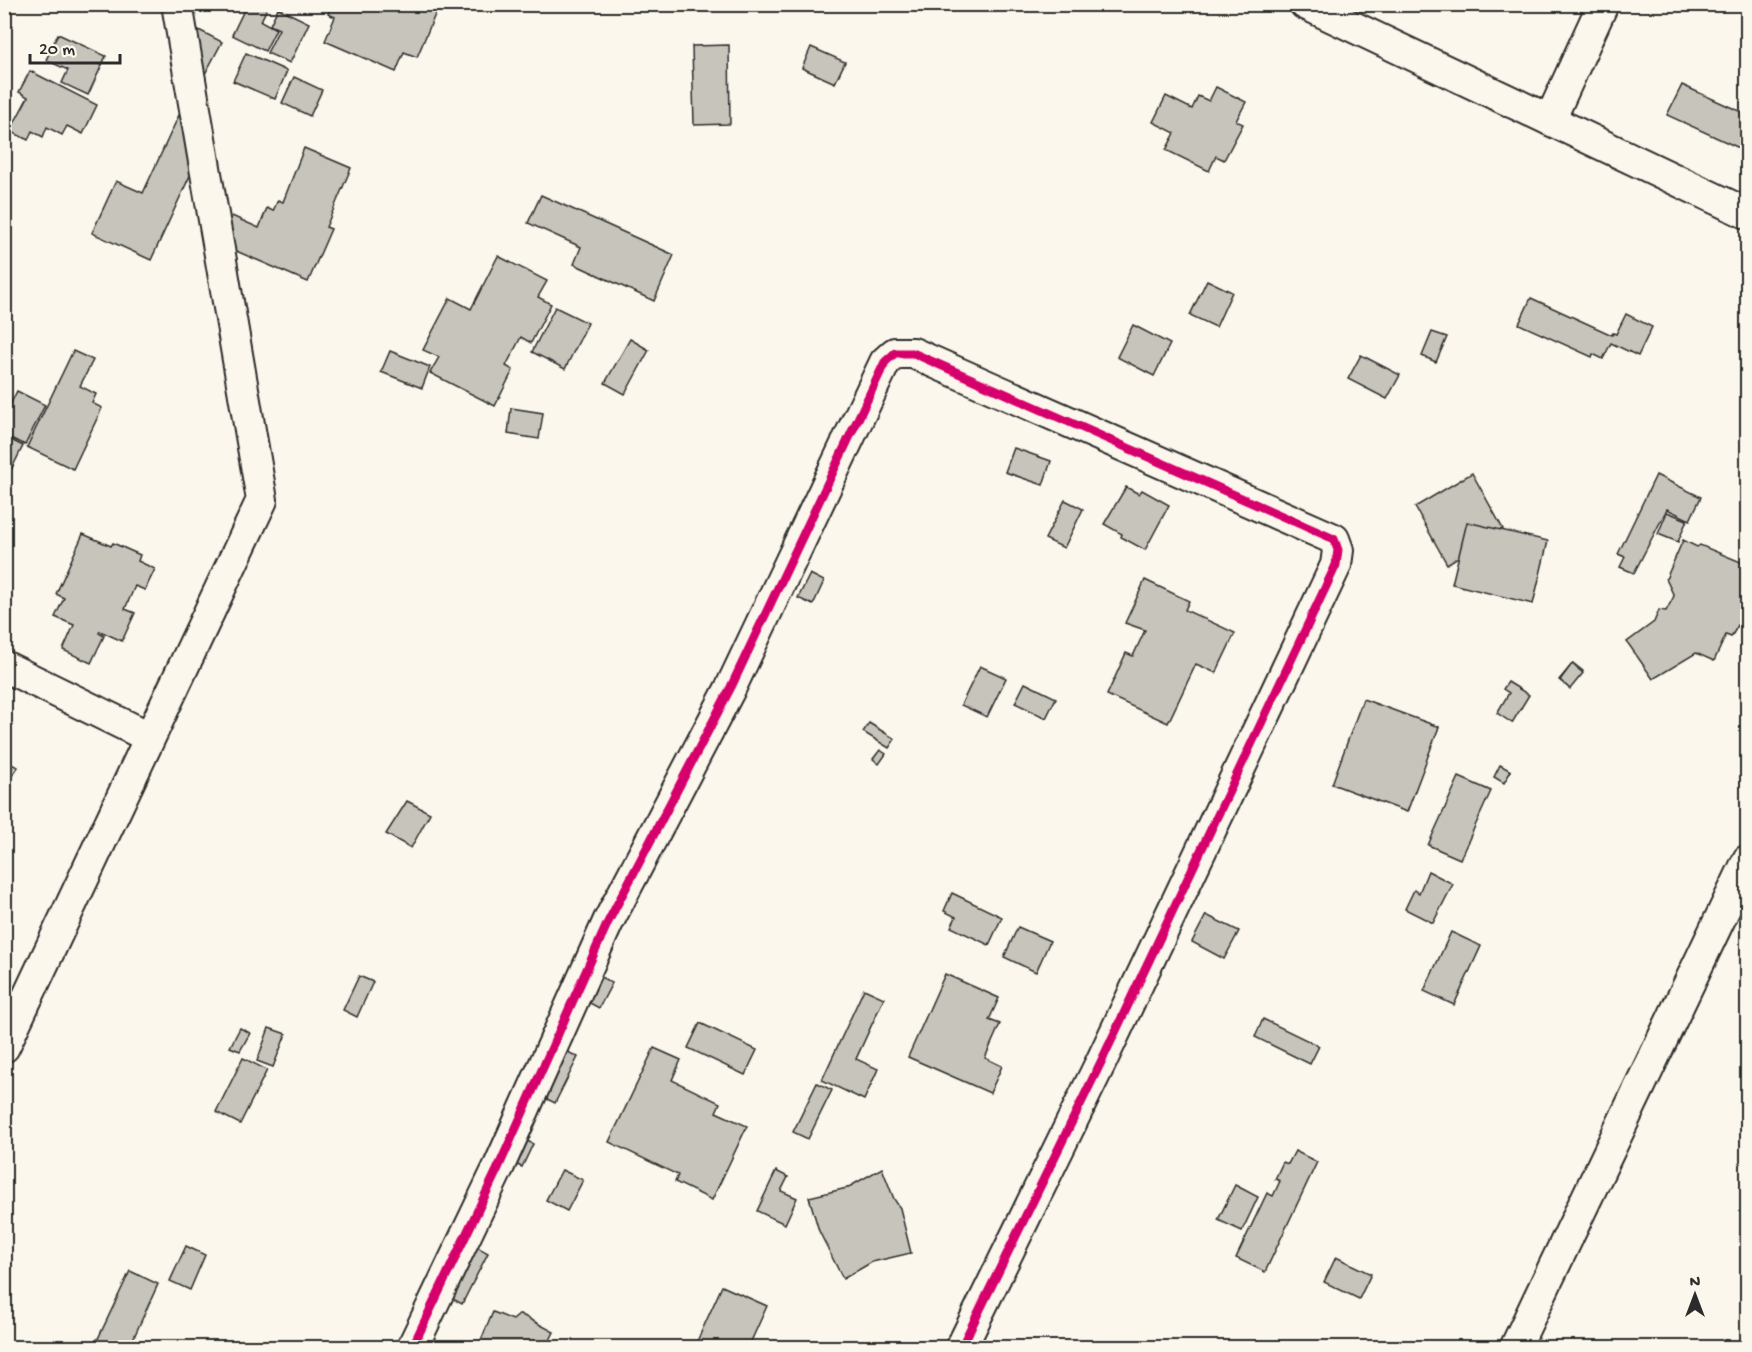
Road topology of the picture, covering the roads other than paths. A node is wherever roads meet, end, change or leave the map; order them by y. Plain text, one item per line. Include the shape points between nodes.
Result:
1 (177, 4) edge
2 (1305, 4) edge
3 (1603, 4) edge
4 (1550, 120) junction
5 (1748, 214) edge
6 (4, 666) edge
7 (149, 737) junction
8 (1748, 860) edge
9 (4, 1047) edge
10 (412, 1347) edge
11 (961, 1347) edge
12 (1515, 1347) edge

1 - 7 street via 262,500
2 - 4 street
3 - 4 street
4 - 5 street
6 - 7 street
7 - 9 street
8 - 12 street
10 - 11 street via 499,1166 608,922 731,687 885,362 896,353 913,353 1334,539 1338,550 1336,566

